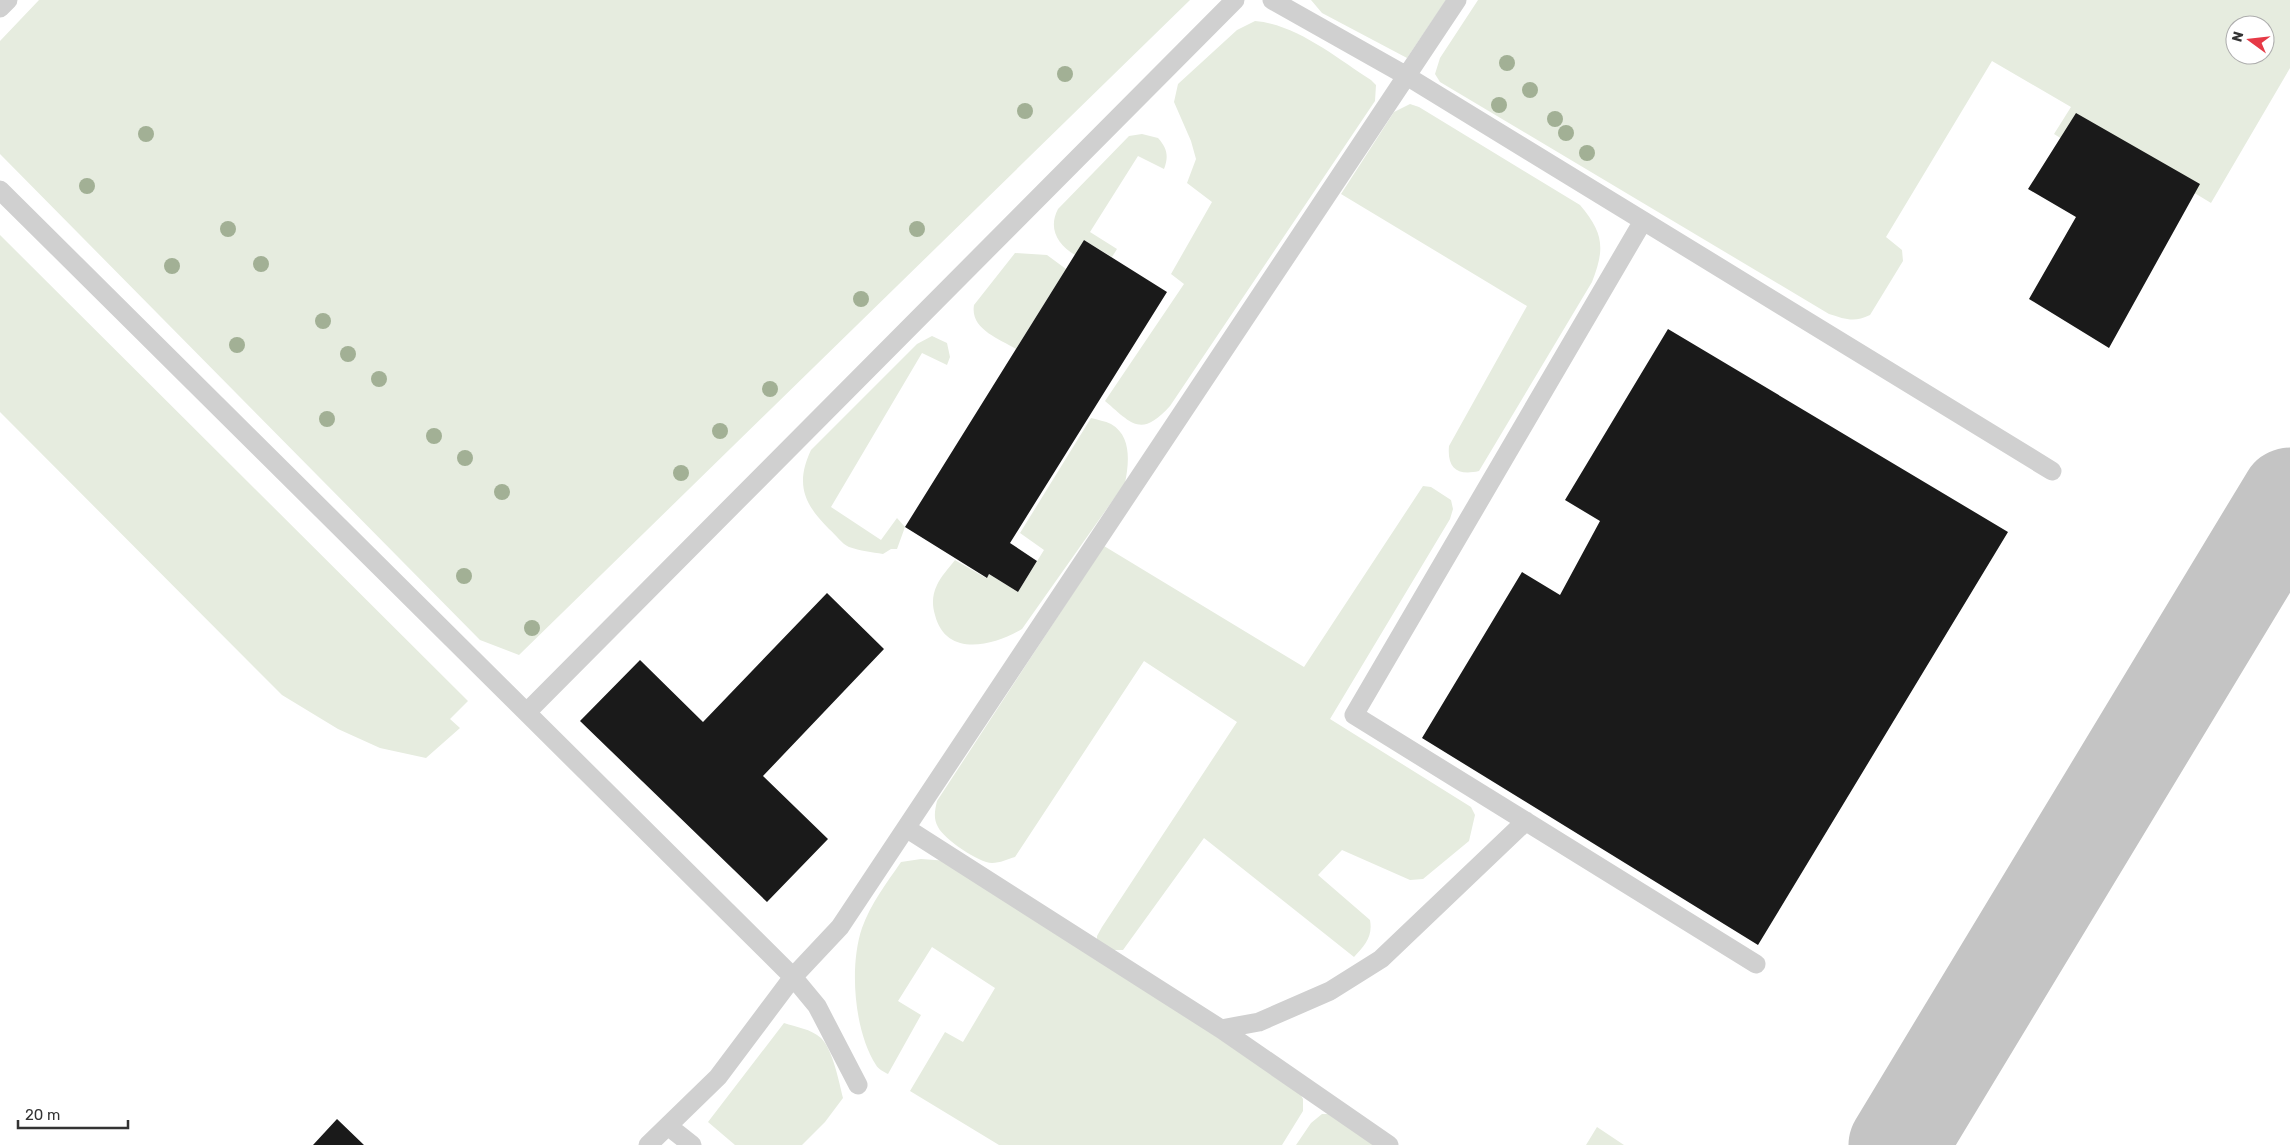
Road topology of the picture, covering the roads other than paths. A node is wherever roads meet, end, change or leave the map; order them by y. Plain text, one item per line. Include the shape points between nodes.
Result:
1 (8, 0) edge
2 (1235, 0) edge
3 (1272, 0) edge
4 (1457, 0) edge
5 (0, 8) edge
6 (1406, 75) junction
7 (0, 190) edge
8 (1643, 221) junction
9 (2052, 471) dead end
10 (526, 712) junction
11 (1526, 822) junction
12 (906, 828) junction
13 (1756, 964) dead end
14 (792, 978) junction
15 (1220, 1029) junction
16 (858, 1085) dead end
17 (668, 1126) junction
18 (648, 1145) edge
19 (692, 1145) edge
20 (1389, 1145) edge

1 - 5 lane
2 - 10 lane
3 - 6 lane
4 - 6 lane
6 - 8 lane
6 - 12 lane
7 - 10 lane
8 - 9 lane
8 - 11 lane via 1354,714
10 - 14 lane
11 - 13 lane
11 - 15 lane via 1381,959 1330,992 1259,1022
12 - 14 lane via 840,927
12 - 15 lane
14 - 16 lane via 817,1006
14 - 17 lane via 718,1077
15 - 20 lane
17 - 18 lane
17 - 19 lane

